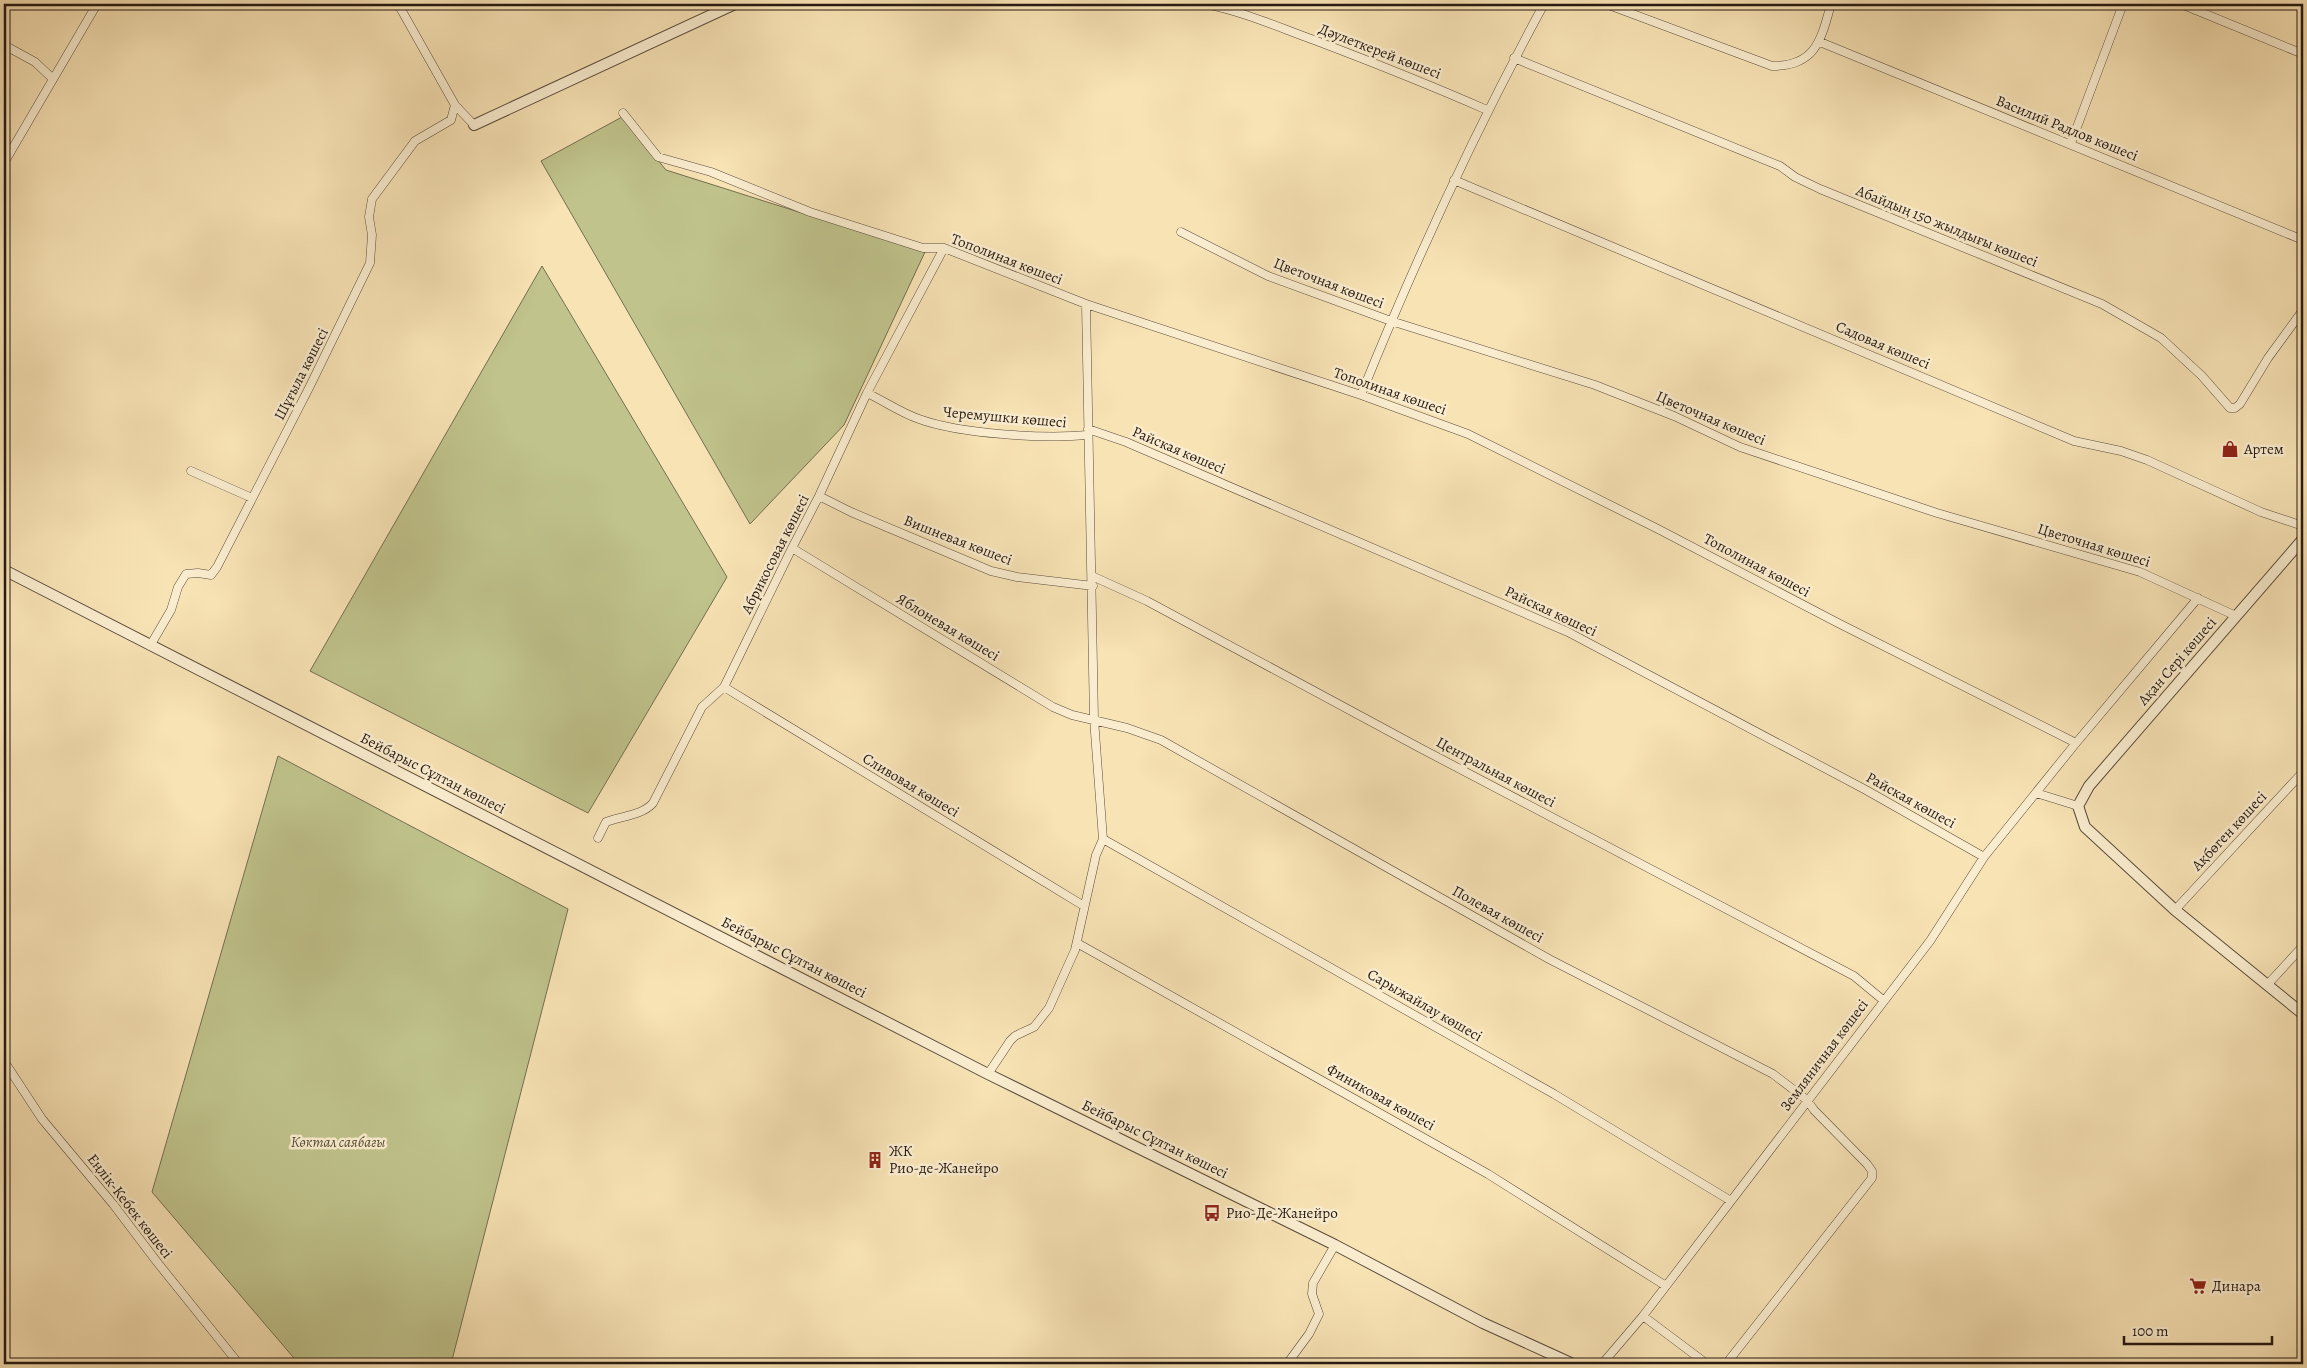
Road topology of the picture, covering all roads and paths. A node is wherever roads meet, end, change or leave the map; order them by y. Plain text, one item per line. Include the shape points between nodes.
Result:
1 (97, 4) edge
2 (398, 4) edge
3 (735, 4) edge
4 (1205, 4) edge
5 (1544, 4) edge
6 (1606, 4) edge
7 (1830, 4) edge
8 (2123, 4) edge
9 (2181, 4) edge
10 (1820, 42) junction
11 (4, 45) edge
12 (2303, 54) edge
13 (1514, 58) junction
14 (52, 78) junction
15 (455, 105) junction
16 (1487, 110) junction
17 (623, 113) dead end
18 (474, 125) joint
19 (2071, 143) junction
20 (4, 164) edge
21 (1454, 180) junction
22 (1181, 232) dead end
23 (2303, 240) edge
24 (944, 248) junction
25 (1086, 304) junction
26 (2303, 310) edge
27 (1391, 322) junction
28 (867, 393) junction
29 (1362, 395) junction
30 (1088, 432) junction
31 (191, 471) dead end
32 (820, 496) junction
33 (252, 498) junction
34 (2303, 526) edge
35 (2303, 539) edge
36 (792, 548) junction
37 (4, 570) edge
38 (1092, 576) junction
39 (1093, 586) junction
40 (2198, 598) junction
41 (2236, 616) junction
42 (150, 646) junction
43 (724, 687) junction
44 (1094, 719) junction
45 (2076, 743) junction
46 (2303, 772) edge
47 (2036, 793) junction
48 (2078, 806) junction
49 (598, 838) dead end
50 (1103, 839) junction
51 (1984, 857) junction
52 (1084, 906) junction
53 (2175, 910) junction
54 (1077, 943) junction
55 (2303, 946) edge
56 (2268, 984) junction
57 (1883, 1000) junction
58 (2303, 1014) edge
59 (4, 1061) edge
60 (988, 1074) junction
61 (1807, 1100) junction
62 (1731, 1201) junction
63 (1335, 1245) junction
64 (1666, 1286) junction
65 (1643, 1316) junction
66 (239, 1364) edge
67 (1287, 1364) edge
68 (1573, 1364) edge
69 (1602, 1364) edge
70 (1707, 1364) edge
71 (1726, 1364) edge

1 - 14 street
2 - 15 street
3 - 18 street
4 - 16 street, Дәулеткерей көшесі via 1296,33 1417,79
5 - 13 street
6 - 10 street via 1772,66 1799,62 1810,55
7 - 10 street
8 - 19 street
9 - 12 street
10 - 19 street, Василий Радлов көшесі
11 - 14 street via 35,62
13 - 16 street
13 - 26 street, Абайдың 150 жылдығы көшесі via 1766,160 1820,189 2102,304 2161,338 2202,376 2230,408 2240,404
14 - 20 street
15 - 18 street
15 - 33 street, Шұғыла көшесі via 451,120 415,141 372,199 368,217 372,235 370,263
16 - 21 street
17 - 24 street, Тополиная көшесі via 658,157 711,172 810,212 924,248
19 - 23 street, Василий Радлов көшесі
21 - 27 street
21 - 34 street, Садовая көшесі via 2074,441 2147,460 2262,512
22 - 27 street, Цветочная көшесі via 1268,276
24 - 25 street, Тополиная көшесі
24 - 28 street, Абрикосовая көшесі
25 - 29 street, Тополиная көшесі
25 - 30 street
27 - 29 street
27 - 40 street, Цветочная көшесі via 1595,384 1740,447 1937,513 2140,572
28 - 30 street, Черемушки көшесі via 917,419 939,425 1066,437
28 - 32 street, Абрикосовая көшесі
29 - 45 street, Тополиная көшесі via 1468,434
30 - 38 street
30 - 51 street, Райская көшесі via 1126,442 1568,632 1866,790
31 - 33 street
32 - 36 street, Абрикосовая көшесі
32 - 39 street, Вишневая көшесі via 991,571
33 - 42 street, Шұғыла көшесі via 211,575 186,574 178,586 171,610
35 - 41 street, Ақан Сері көшесі
36 - 43 street, Абрикосовая көшесі
36 - 44 street, Яблоневая көшесі via 1053,707
37 - 42 street, Бейбарыс Сұлтан көшесі
38 - 39 street
38 - 57 street, Центральная көшесі via 1147,601 1854,976
39 - 44 street
40 - 41 street, Цветочная көшесі
40 - 45 street, Земляничная көшесі
41 - 48 street, Ақан Сері көшесі via 2089,786
42 - 60 street, Бейбарыс Сұлтан көшесі
43 - 49 street, Абрикосовая көшесі via 702,707 653,803 646,811 606,822
43 - 52 street, Сливовая көшесі
44 - 50 street
44 - 61 street, Полевая көшесі via 1161,740 1549,959 1772,1074
45 - 47 street, Земляничная көшесі
46 - 53 street, Ақбөген көшесі
47 - 48 street
47 - 51 street, Земляничная көшесі
48 - 53 street via 2085,827
50 - 52 street
50 - 62 street, Сарыжайлау көшесі via 1554,1094
51 - 57 street, Земляничная көшесі via 1930,941
52 - 54 street
53 - 56 street
54 - 60 street via 1049,1008 1034,1027 1010,1041
54 - 64 street, Финиковая көшесі via 1488,1174
55 - 56 street
56 - 58 street
57 - 61 street, Земляничная көшесі
59 - 66 street, Еңлік-Кебек көшесі via 42,1119
60 - 63 street, Бейбарыс Сұлтан көшесі
61 - 62 street, Земляничная көшесі
61 - 71 street, Полевая көшесі via 1867,1164 1872,1178
62 - 64 street, Земляничная көшесі
63 - 67 street via 1313,1283 1312,1294 1320,1314
63 - 68 street, Бейбарыс Сұлтан көшесі via 1483,1323
64 - 65 street, Земляничная көшесі
65 - 69 street, Земляничная көшесі
65 - 70 street

